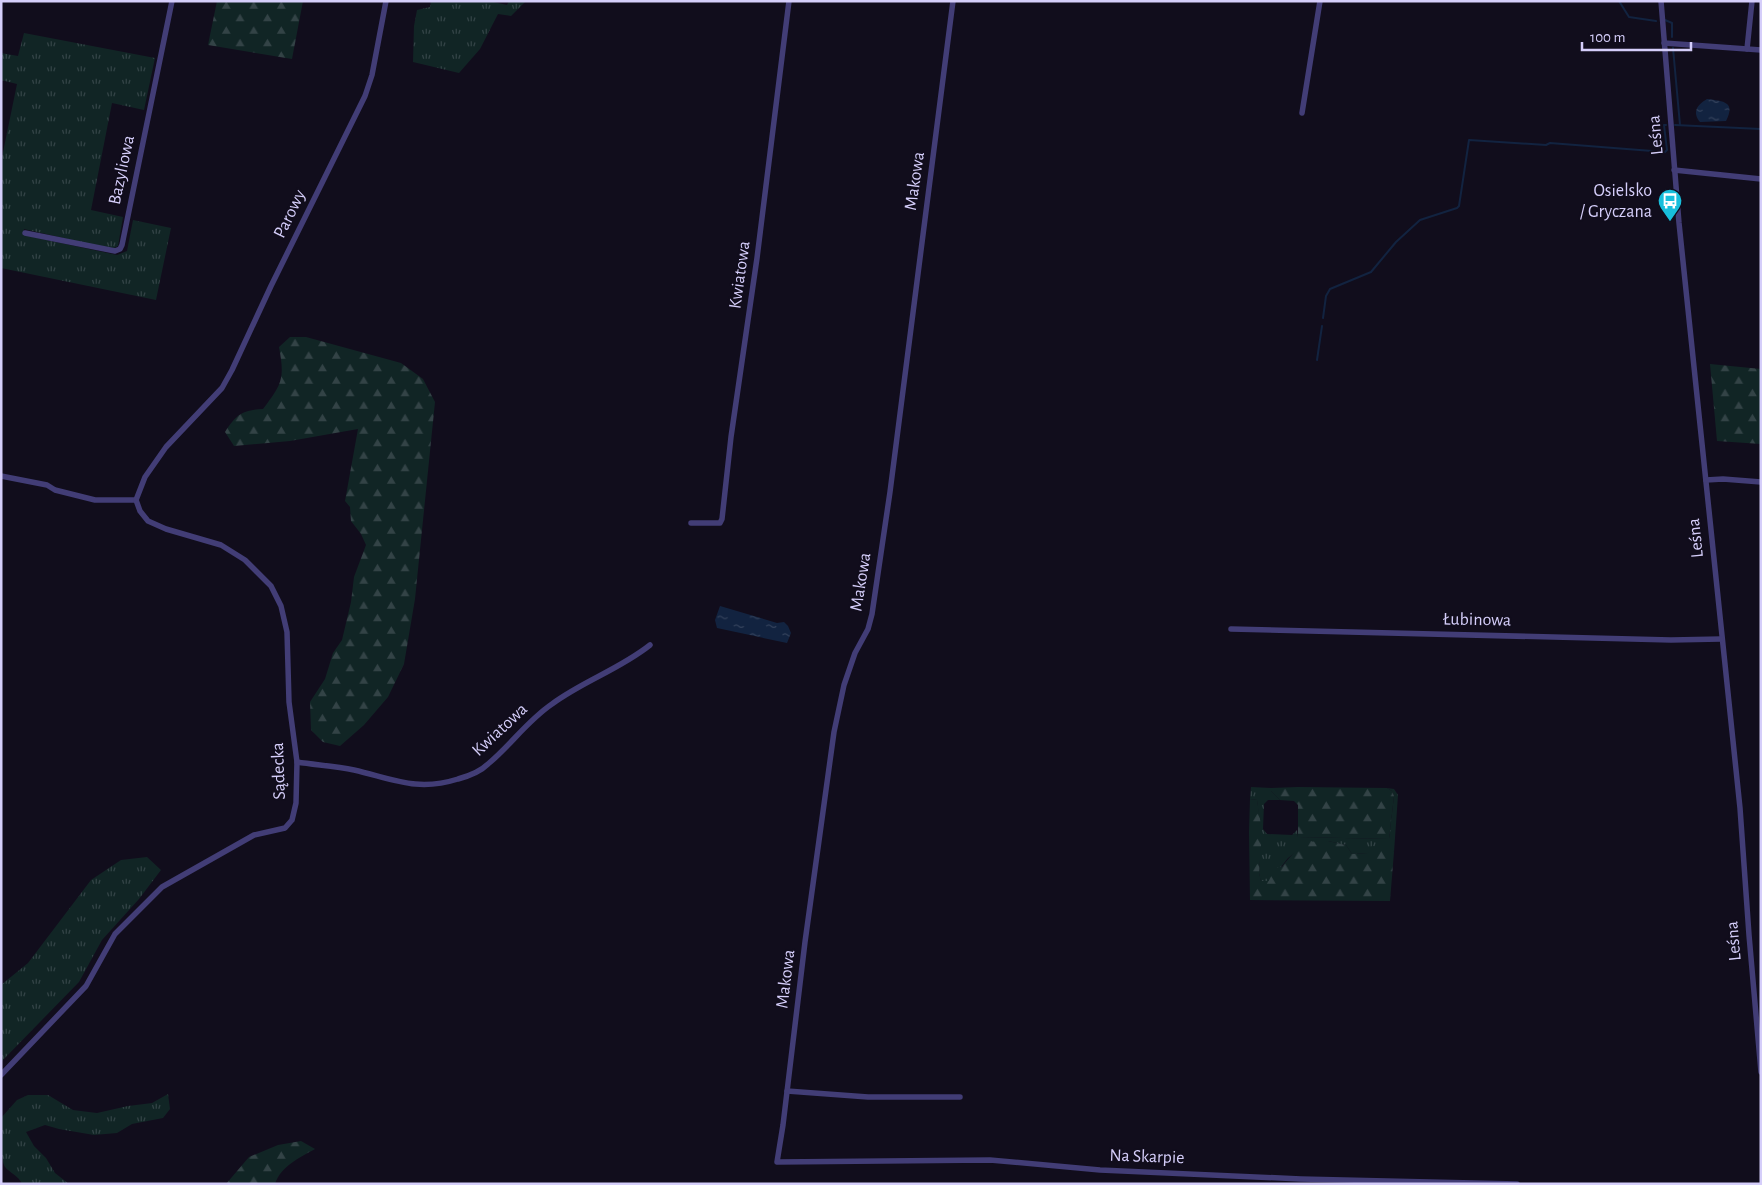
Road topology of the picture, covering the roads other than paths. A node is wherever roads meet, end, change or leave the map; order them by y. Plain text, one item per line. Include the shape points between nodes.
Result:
1 (172, 1) edge
2 (386, 1) edge
3 (788, 1) edge
4 (953, 1) edge
5 (1320, 1) edge
6 (1661, 1) edge
7 (1752, 1) edge
8 (1664, 43) junction
9 (1747, 48) junction
10 (1761, 50) edge
11 (1302, 113) dead end
12 (1674, 170) junction
13 (1761, 179) edge
14 (25, 233) dead end
15 (1, 476) edge
16 (1706, 480) junction
17 (1761, 482) edge
18 (136, 500) junction
19 (691, 523) dead end
20 (1231, 629) dead end
21 (1722, 639) junction
22 (650, 646) dead end
23 (297, 762) junction
24 (1761, 1072) edge
25 (1, 1075) edge
26 (787, 1091) junction
27 (960, 1097) dead end
28 (777, 1162) joint
29 (1517, 1184) edge

1 - 14 street, Bazyliowa via 120,249 115,251
2 - 18 street, Parowy via 365,96 232,370 222,388 174,437 145,477
3 - 19 street, Kwiatowa via 758,258 722,519 720,523
4 - 26 street, Makowa via 872,614 844,685 834,732
5 - 11 street
6 - 8 street, Leśna
7 - 9 street
8 - 9 street
8 - 12 street, Leśna
9 - 10 street
12 - 13 street
12 - 16 street, Leśna
15 - 18 street via 47,484 55,490 95,500
16 - 17 street
16 - 21 street, Leśna
18 - 23 street, Sądecka via 148,521 221,545 245,560 271,586 288,632 289,702
20 - 21 street, Łubinowa
21 - 24 street, Leśna via 1740,808
22 - 23 street, Kwiatowa via 553,702 488,764 471,775 433,785 411,785 352,770
23 - 25 street, Sądecka via 296,803 292,820 285,828 254,835 162,887 115,934 86,986
26 - 27 street via 868,1097
26 - 28 street, Makowa
28 - 29 street, Na Skarpie via 990,1160 1100,1170

